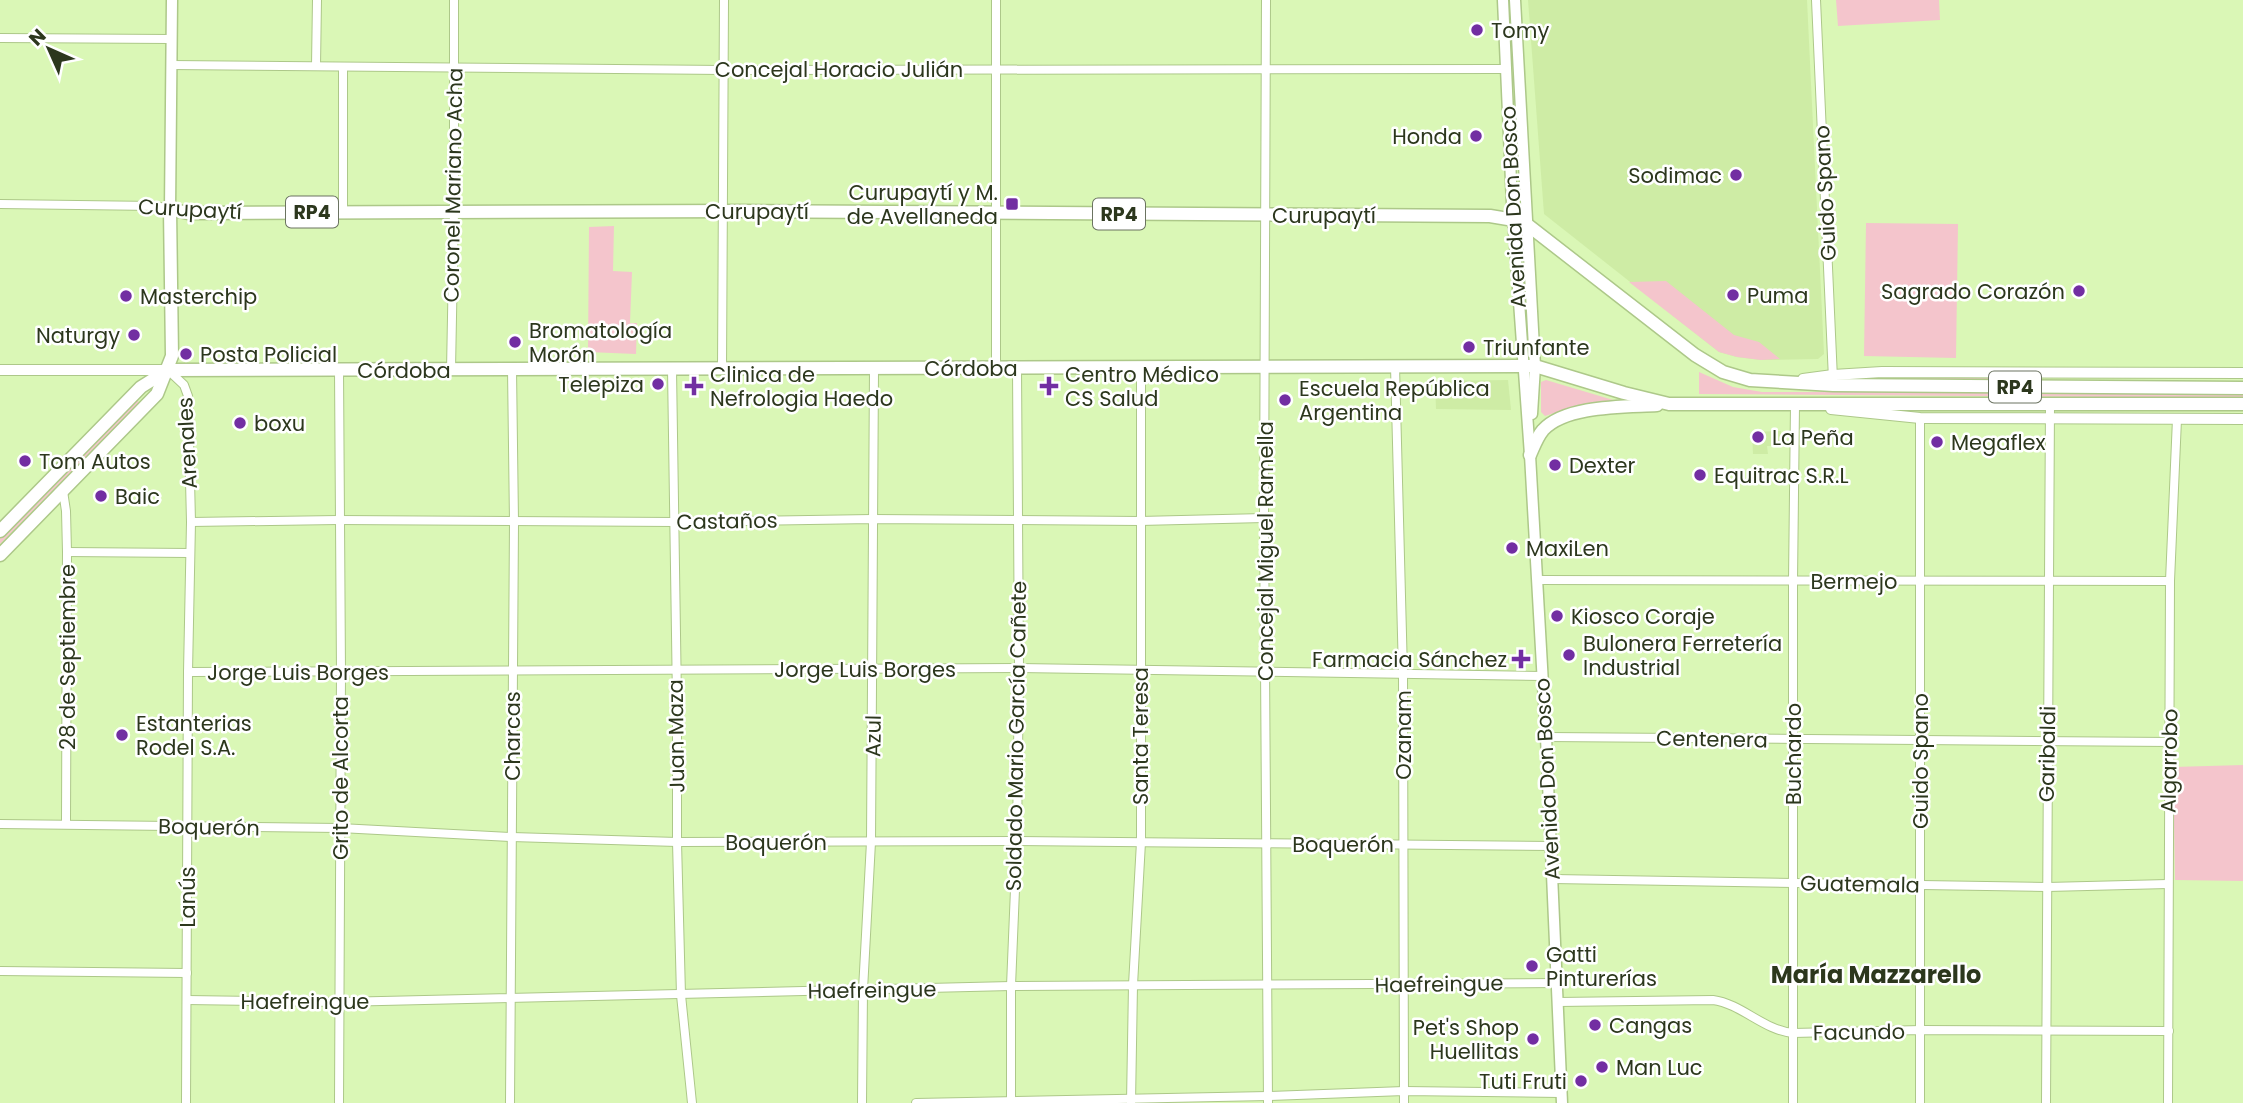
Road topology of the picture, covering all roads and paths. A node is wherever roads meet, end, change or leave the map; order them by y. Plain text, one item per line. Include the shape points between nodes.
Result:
1 (172, 0) edge
2 (317, 0) edge
3 (454, 0) edge
4 (724, 0) edge
5 (996, 0) edge
6 (1266, 0) edge
7 (1503, 0) edge
8 (1515, 0) edge
9 (1816, 0) edge
10 (0, 38) edge
11 (171, 39) junction
12 (171, 65) junction
13 (316, 66) junction
14 (343, 68) junction
15 (454, 68) junction
16 (995, 69) junction
17 (1265, 69) junction
18 (1506, 69) junction
19 (724, 70) junction
20 (0, 204) edge
21 (170, 209) junction
22 (343, 211) junction
23 (454, 211) junction
24 (724, 211) junction
25 (994, 214) junction
26 (1266, 215) junction
27 (1514, 219) junction
28 (1529, 226) junction
29 (1265, 366) junction
30 (1395, 366) junction
31 (1529, 366) junction
32 (1017, 368) junction
33 (1141, 368) junction
34 (512, 369) junction
35 (672, 369) junction
36 (722, 369) junction
37 (874, 369) junction
38 (996, 369) junction
39 (0, 370) edge
40 (168, 370) junction
41 (339, 370) junction
42 (451, 370) junction
43 (2243, 375) edge
44 (1833, 380) junction
45 (2243, 387) edge
46 (2187, 388) junction
47 (1669, 404) junction
48 (2178, 404) junction
49 (2243, 404) edge
50 (1795, 405) junction
51 (2050, 411) junction
52 (1920, 418) junction
53 (2176, 419) junction
54 (2243, 419) edge
55 (1530, 455) junction
56 (63, 491) junction
57 (1264, 518) junction
58 (872, 519) junction
59 (338, 520) junction
60 (1018, 520) junction
61 (1140, 521) junction
62 (191, 522) junction
63 (514, 522) junction
64 (674, 522) junction
65 (0, 531) edge
66 (67, 552) junction
67 (190, 553) junction
68 (0, 555) edge
69 (1537, 580) junction
70 (1793, 580) junction
71 (2170, 581) junction
72 (1920, 582) junction
73 (2050, 582) junction
74 (874, 668) junction
75 (1019, 668) junction
76 (676, 670) junction
77 (1140, 671) junction
78 (1265, 671) junction
79 (187, 672) junction
80 (341, 672) junction
81 (512, 672) junction
82 (1403, 673) junction
83 (1542, 676) junction
84 (1546, 737) junction
85 (1793, 740) junction
86 (1919, 741) junction
87 (2047, 741) junction
88 (2171, 742) junction
89 (66, 823) junction
90 (0, 824) edge
91 (187, 827) junction
92 (340, 828) junction
93 (512, 837) junction
94 (1017, 841) junction
95 (677, 842) junction
96 (871, 842) junction
97 (1141, 842) junction
98 (1265, 844) junction
99 (1403, 844) junction
100 (1552, 846) junction
101 (1553, 879) junction
102 (1794, 883) junction
103 (2168, 884) junction
104 (1921, 885) junction
105 (2047, 887) junction
106 (0, 971) edge
107 (187, 973) junction
108 (1557, 983) junction
109 (1133, 985) junction
110 (1266, 985) junction
111 (1404, 985) junction
112 (1011, 986) junction
113 (863, 990) junction
114 (681, 995) junction
115 (510, 999) junction
116 (187, 1000) junction
117 (339, 1002) junction
118 (1558, 1002) junction
119 (1921, 1030) junction
120 (2046, 1031) junction
121 (2169, 1031) junction
122 (1793, 1033) junction
123 (1404, 1091) junction
124 (1561, 1098) edge
125 (1268, 1100) edge
126 (1011, 1101) edge
127 (1131, 1101) edge
128 (186, 1103) edge
129 (339, 1103) edge
130 (510, 1103) edge
131 (692, 1103) edge
132 (862, 1103) edge
133 (916, 1103) edge
134 (1404, 1103) edge
135 (1793, 1103) edge
136 (1920, 1103) edge
137 (2046, 1103) edge
138 (2168, 1103) edge

1 - 11 main road
2 - 13 street
3 - 15 street, Coronel Mariano Acha
4 - 19 street
5 - 16 street
6 - 17 street, Concejal Miguel Ramella
7 - 18 main road, Avenida Don Bosco
8 - 28 main road, Avenida Don Bosco
9 - 44 street, Guido Spano
10 - 11 street
11 - 12 main road
12 - 13 street, Concejal Horacio Julián
12 - 21 main road
13 - 14 street, Concejal Horacio Julián
14 - 15 street, Concejal Horacio Julián
14 - 22 street
15 - 19 street, Concejal Horacio Julián
15 - 23 street, Coronel Mariano Acha
16 - 17 street, Concejal Horacio Julián
16 - 19 street, Concejal Horacio Julián
16 - 25 street
17 - 18 street, Concejal Horacio Julián
17 - 26 street, Concejal Miguel Ramella
18 - 27 main road, Avenida Don Bosco
19 - 24 street
20 - 21 street, Curupaytí
21 - 22 main road, Curupaytí / RP4 via 188,213
21 - 40 main road via 172,356
22 - 23 main road, Curupaytí / RP4
23 - 24 main road, Curupaytí / RP4
23 - 42 street, Coronel Mariano Acha
24 - 25 main road, Curupaytí / RP4
24 - 36 street
25 - 26 main road, Curupaytí / RP4
25 - 38 street
26 - 27 main road, Curupaytí / RP4
26 - 29 street, Concejal Miguel Ramella
27 - 28 main road, RP4
27 - 31 main road, Avenida Don Bosco
28 - 31 main road, Avenida Don Bosco
28 - 44 main road, RP4 via 1708,364 1743,378
29 - 30 main road, Córdoba / RP4
29 - 33 main road, Córdoba / RP4
29 - 57 street, Concejal Miguel Ramella
30 - 31 main road, Córdoba / RP4
30 - 82 street, Ozanam
31 - 47 main road, RP4
31 - 55 main road, Avenida Don Bosco
32 - 33 main road, Córdoba / RP4
32 - 38 main road, Córdoba / RP4
32 - 60 street, Soldado Mario García Cañete
33 - 61 street, Santa Teresa
34 - 35 main road, Córdoba / RP4
34 - 42 main road, Córdoba / RP4
34 - 63 street, Charcas
35 - 36 main road, Córdoba / RP4
35 - 64 street, Juan Maza
36 - 37 main road, Córdoba / RP4
37 - 38 main road, Córdoba / RP4
37 - 58 street, Azul
39 - 40 street, Córdoba
40 - 41 main road, Córdoba / RP4
40 - 56 main road via 157,394
40 - 62 street, Arenales via 188,396
40 - 65 main road via 141,387
41 - 42 main road, Córdoba / RP4
41 - 59 street, Grito de Alcorta
43 - 44 street via 1882,372
43 - 46 main road
44 - 46 main road, RP4
45 - 46 main road, RP4
47 - 50 main road, RP4
47 - 55 main road via 1565,417 1544,429
48 - 49 main road, RP4
48 - 51 main road, RP4
48 - 53 main road
50 - 51 main road, RP4
50 - 52 street
50 - 70 street, Buchardo
51 - 52 street
51 - 53 street
51 - 73 street, Garibaldi
52 - 72 street, Guido Spano
53 - 54 street
53 - 71 street, Algarrobo
55 - 69 main road, Avenida Don Bosco
56 - 66 street, 28 de Septiembre
56 - 68 main road
57 - 61 street, Castaños
57 - 78 street, Concejal Miguel Ramella
58 - 60 street, Castaños
58 - 64 street, Castaños
58 - 74 street, Azul
59 - 62 street, Castaños
59 - 63 street, Castaños
59 - 80 street, Grito de Alcorta
60 - 61 street, Castaños
60 - 75 street, Soldado Mario García Cañete
61 - 77 street, Santa Teresa
62 - 67 street, Lanús
63 - 64 street, Castaños
63 - 81 street, Charcas
64 - 76 street, Juan Maza
66 - 67 street
66 - 89 street, 28 de Septiembre
67 - 79 street, Lanús
69 - 70 street, Bermejo
69 - 83 main road, Avenida Don Bosco
70 - 72 street, Bermejo
70 - 85 street, Buchardo
71 - 73 street, Bermejo
71 - 88 street, Algarrobo
72 - 73 street, Bermejo
72 - 86 street, Guido Spano
73 - 87 street, Garibaldi
74 - 75 street, Jorge Luis Borges
74 - 76 street, Jorge Luis Borges
74 - 96 street, Azul
75 - 77 street, Jorge Luis Borges
75 - 94 street, Soldado Mario García Cañete
76 - 81 street, Jorge Luis Borges
76 - 95 street, Juan Maza
77 - 78 street, Jorge Luis Borges
77 - 97 street, Santa Teresa
78 - 82 street, Jorge Luis Borges
78 - 98 street, Concejal Miguel Ramella
79 - 80 street, Jorge Luis Borges
79 - 91 street, Lanús
80 - 81 street, Jorge Luis Borges
80 - 92 street, Grito de Alcorta
81 - 93 street, Charcas
82 - 83 street, Jorge Luis Borges
82 - 99 street, Ozanam
83 - 84 main road, Avenida Don Bosco
84 - 85 street, Centenera
84 - 100 main road, Avenida Don Bosco
85 - 86 street, Centenera
85 - 102 street, Buchardo
86 - 87 street, Centenera
86 - 104 street, Guido Spano
87 - 88 street, Centenera
87 - 105 street, Garibaldi
88 - 103 street, Algarrobo
89 - 90 street, Boquerón
89 - 91 street, Boquerón
91 - 92 street, Boquerón
91 - 107 street, Lanús
92 - 93 street, Boquerón
92 - 117 street, Grito de Alcorta
93 - 95 street, Boquerón
93 - 115 street, Charcas
94 - 96 street, Boquerón
94 - 97 street, Boquerón
94 - 112 street, Soldado Mario García Cañete
95 - 96 street, Boquerón
95 - 114 street, Juan Maza
96 - 113 street, Azul
97 - 98 street, Boquerón
97 - 109 street, Santa Teresa
98 - 99 street, Boquerón
98 - 110 street, Concejal Miguel Ramella
99 - 100 street, Boquerón
99 - 111 street, Ozanam
100 - 101 main road, Avenida Don Bosco
101 - 102 street, Guatemala
101 - 108 main road, Avenida Don Bosco
102 - 104 street, Guatemala
102 - 122 street, Buchardo
103 - 105 street, Guatemala
103 - 121 street, Algarrobo
104 - 105 street, Guatemala
104 - 119 street, Guido Spano
105 - 120 street, Garibaldi
106 - 107 street
107 - 116 street, Lanús
108 - 111 street, Haefreingue
108 - 118 main road, Avenida Don Bosco
109 - 110 street, Haefreingue
109 - 112 street, Haefreingue
109 - 127 street, Santa Teresa
110 - 111 street, Haefreingue
110 - 125 street, Concejal Miguel Ramella
111 - 123 street, Ozanam
112 - 113 street, Haefreingue
112 - 126 street, Soldado Mario García Cañete
113 - 114 street, Haefreingue
113 - 132 street, Azul
114 - 115 street, Haefreingue
114 - 131 street, Juan Maza
115 - 117 street, Haefreingue
115 - 130 street, Charcas
116 - 117 street, Haefreingue
116 - 128 street, Lanús
117 - 129 street, Grito de Alcorta
118 - 122 street, Facundo via 1713,1000
118 - 124 main road, Avenida Don Bosco
119 - 120 street, Facundo
119 - 122 street, Facundo
119 - 136 street, Guido Spano
120 - 121 street, Facundo
120 - 137 street, Garibaldi
121 - 138 street, Algarrobo
122 - 135 street, Buchardo
123 - 124 street
123 - 125 street
123 - 134 street, Ozanam
125 - 127 street
126 - 127 street
126 - 133 street

